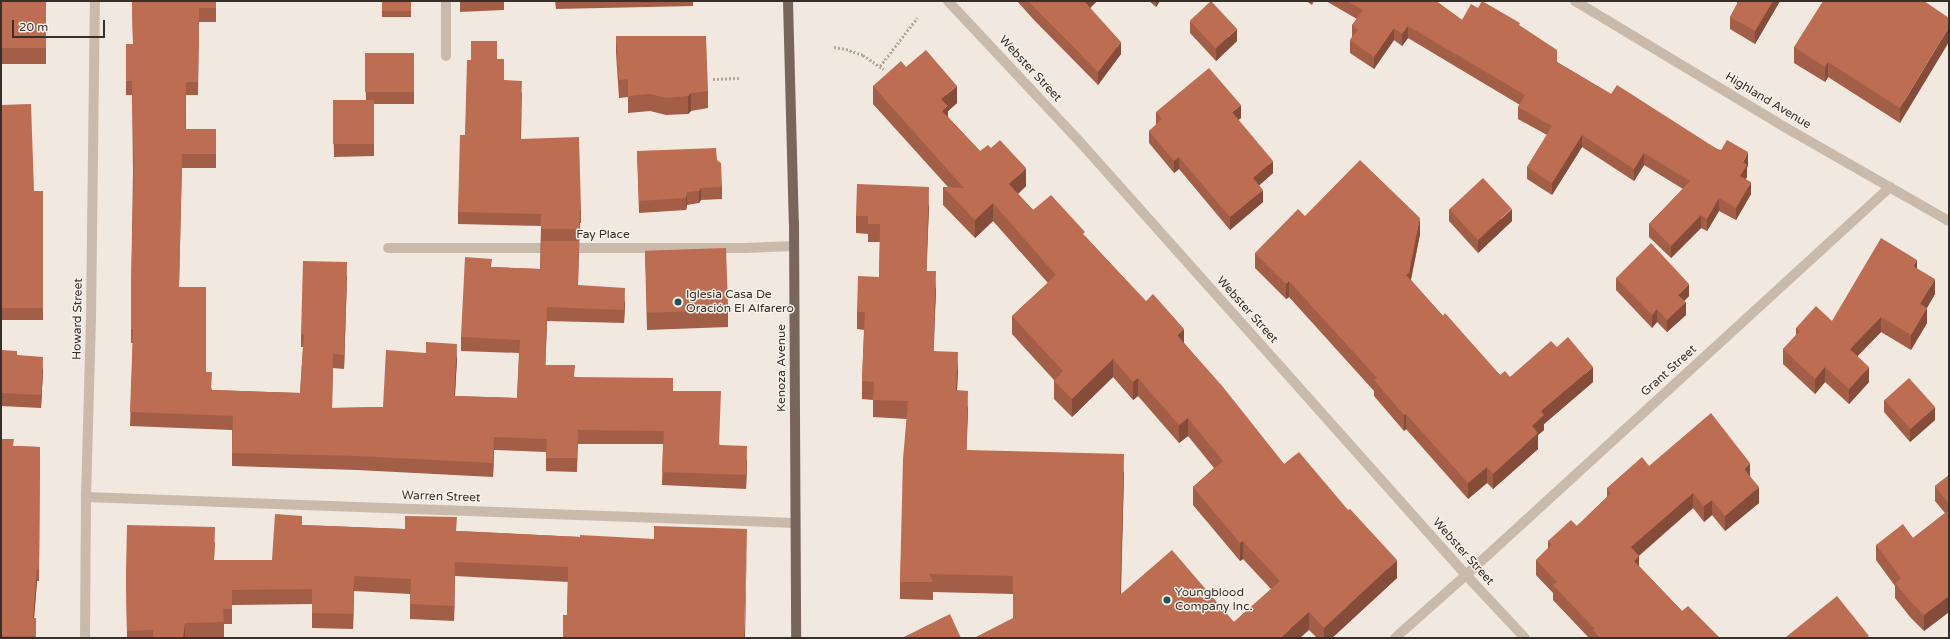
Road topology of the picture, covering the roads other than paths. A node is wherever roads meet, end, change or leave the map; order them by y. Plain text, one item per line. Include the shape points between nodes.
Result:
1 (95, 1) edge
2 (446, 1) edge
3 (788, 1) edge
4 (948, 1) edge
5 (1575, 1) edge
6 (446, 56) dead end
7 (1890, 187) junction
8 (1949, 221) edge
9 (794, 246) junction
10 (388, 248) dead end
11 (86, 497) junction
12 (796, 523) junction
13 (1466, 575) junction
14 (85, 638) edge
15 (796, 638) edge
16 (1395, 638) edge
17 (1525, 638) edge

1 - 11 street, Howard Street
2 - 6 street
3 - 9 main road, Kenoza Avenue
4 - 13 street, Webster Street via 1080,142
5 - 7 street, Highland Avenue
7 - 8 street, Highland Avenue
7 - 13 street, Grant Street
9 - 10 street, Fay Place
9 - 12 main road, Kenoza Avenue
11 - 12 street, Warren Street
11 - 14 street, Howard Street
12 - 15 main road, Kenoza Avenue
13 - 16 street, Grant Street
13 - 17 street, Webster Street

